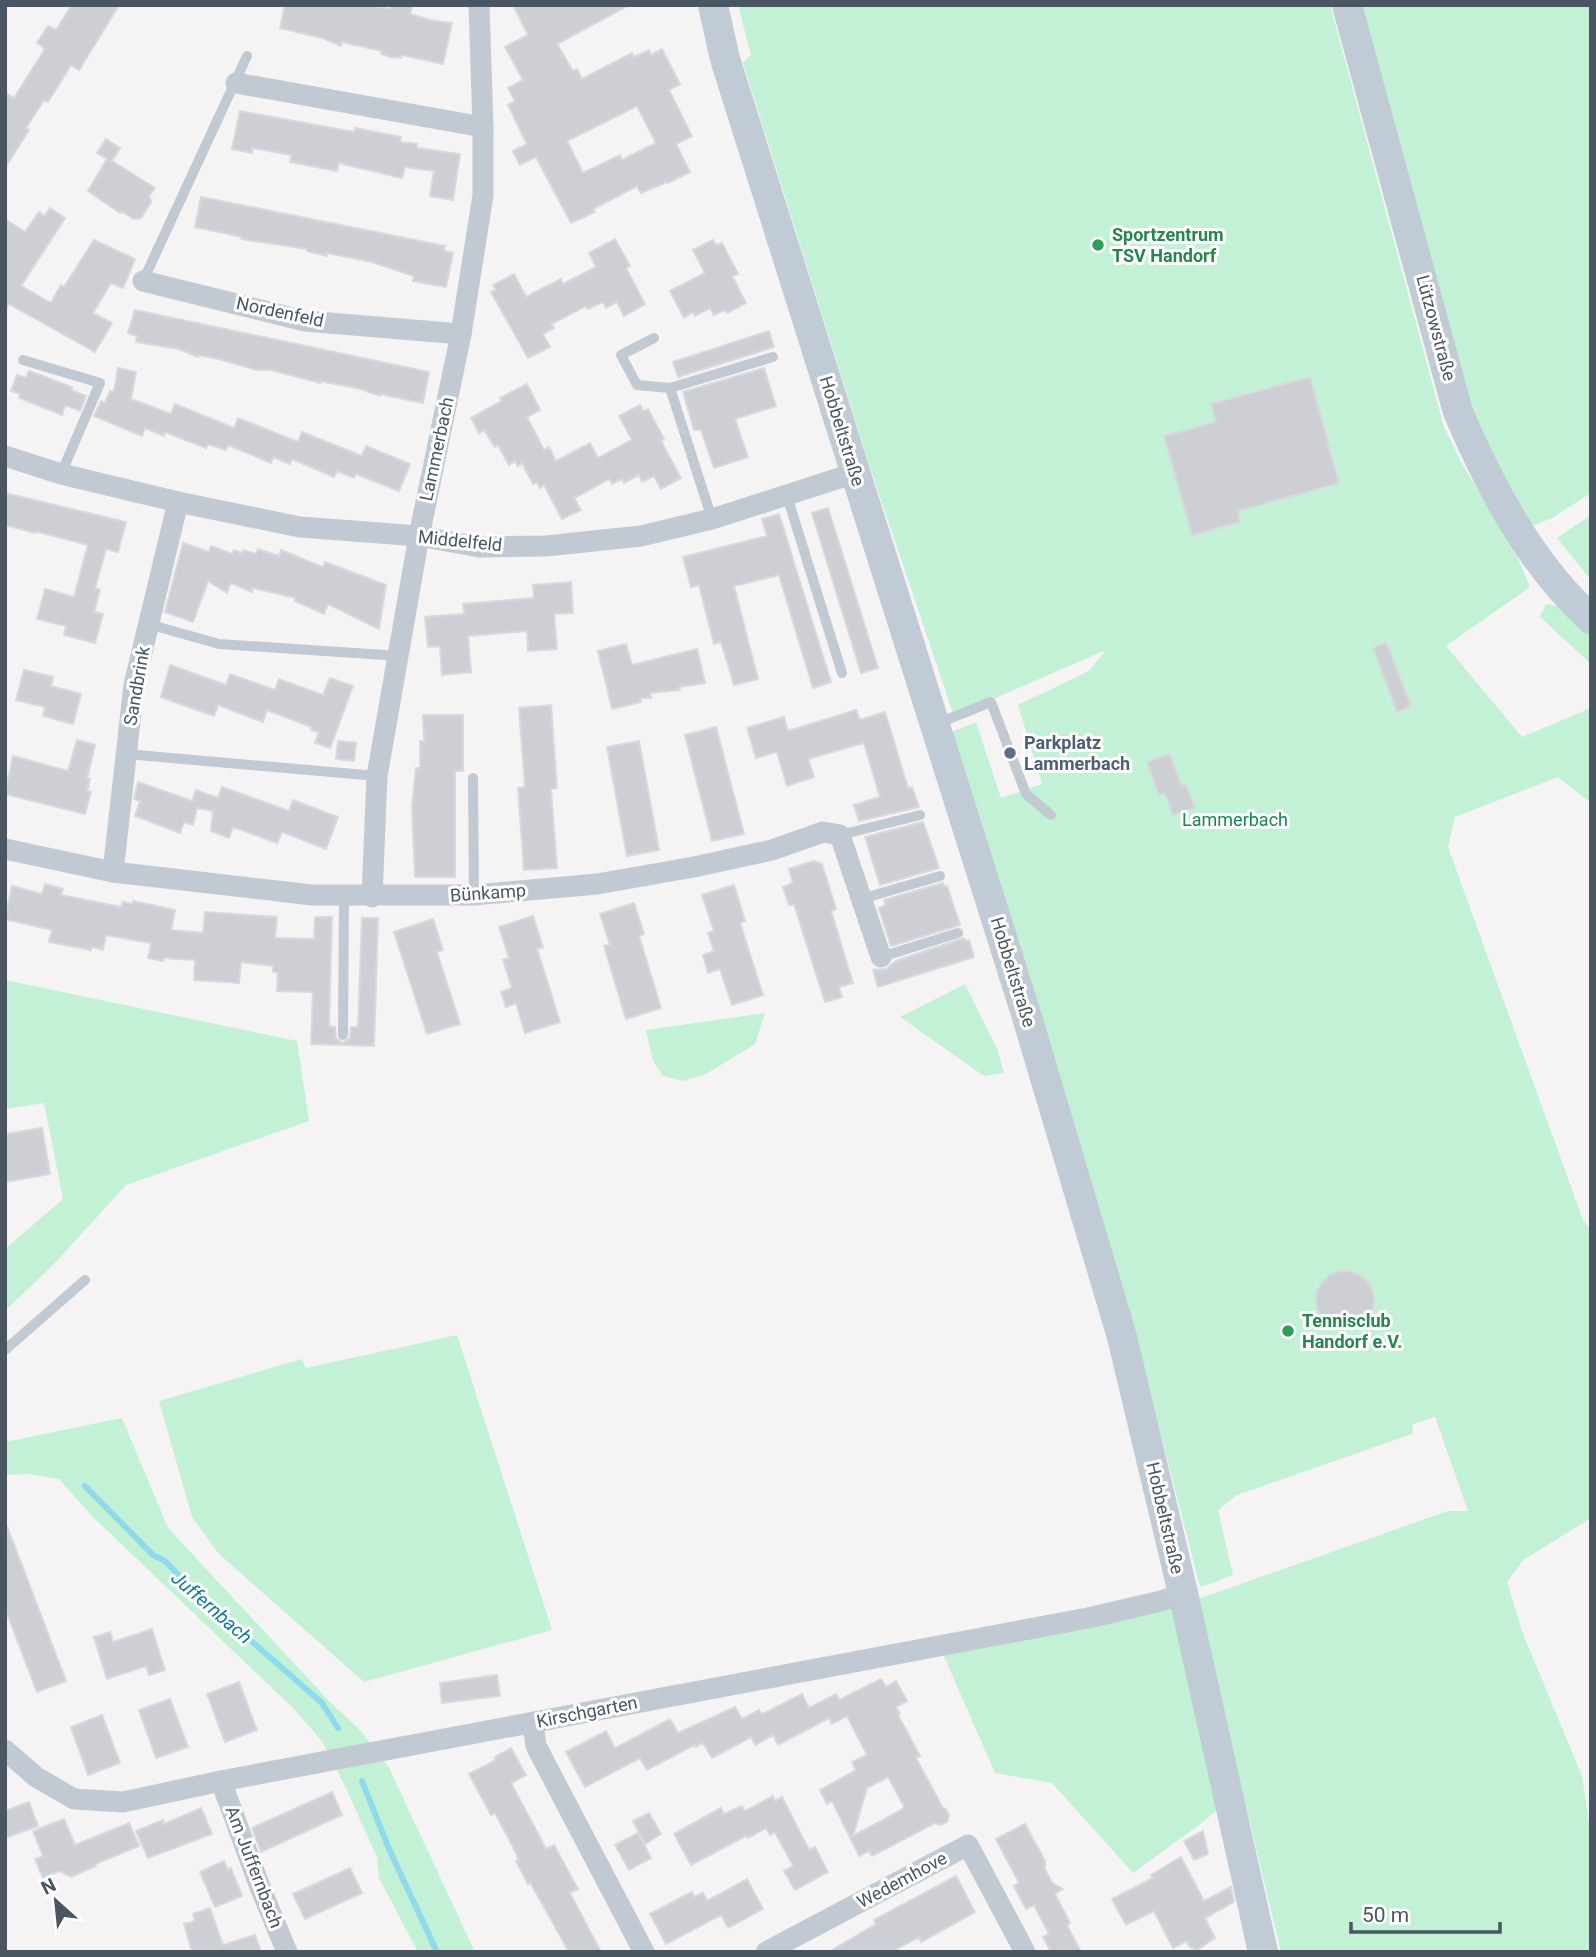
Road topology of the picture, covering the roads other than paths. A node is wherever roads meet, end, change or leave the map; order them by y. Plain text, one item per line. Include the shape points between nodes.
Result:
1 (478, 5) edge
2 (713, 5) edge
3 (1346, 5) edge
4 (247, 56) dead end
5 (236, 83) junction
6 (483, 127) junction
7 (143, 281) joint
8 (461, 334) junction
9 (654, 338) dead end
10 (773, 356) dead end
11 (23, 360) dead end
12 (670, 388) junction
13 (5, 456) edge
14 (855, 473) junction
15 (61, 474) junction
16 (787, 496) junction
17 (178, 502) junction
18 (712, 519) junction
19 (419, 536) junction
20 (1591, 619) edge
21 (148, 624) junction
22 (399, 656) junction
23 (842, 673) dead end
24 (933, 724) junction
25 (126, 754) junction
26 (377, 776) junction
27 (473, 778) dead end
28 (1051, 814) dead end
29 (920, 815) dead end
30 (839, 835) junction
31 (5, 849) edge
32 (113, 872) junction
33 (940, 876) dead end
34 (474, 895) junction
35 (344, 896) junction
36 (372, 897) junction
37 (861, 899) junction
38 (958, 933) dead end
39 (881, 957) joint
40 (342, 1035) dead end
41 (85, 1280) dead end
42 (5, 1350) edge
43 (1183, 1593) junction
44 (533, 1723) junction
45 (5, 1742) edge
46 (6, 1750) edge
47 (221, 1782) junction
48 (288, 1952) edge
49 (644, 1952) edge
50 (766, 1952) edge
51 (1025, 1952) edge
52 (1263, 1952) edge

1 - 6 street, Lammerbach
2 - 14 street, Hobbeltstraße via 725,60
3 - 20 street, Lützowstraße via 1458,412 1481,464 1530,547
4 - 5 lane
5 - 6 street
5 - 7 lane
6 - 8 street, Lammerbach via 483,195
7 - 8 street, Nordenfeld via 305,321
8 - 19 street, Lammerbach
9 - 12 lane via 621,355 637,385
10 - 12 lane
11 - 15 lane via 100,383
12 - 18 lane
13 - 15 street, Middelfeld
14 - 16 street, Middelfeld
14 - 24 street, Hobbeltstraße
15 - 17 street, Middelfeld
16 - 18 street, Middelfeld
16 - 23 lane
17 - 19 street, Middelfeld via 300,527
17 - 21 street, Sandbrink
18 - 19 street, Middelfeld via 641,536 547,546 479,547
19 - 22 street, Lammerbach
21 - 22 lane via 219,644
21 - 25 street, Sandbrink via 134,685
22 - 26 street, Lammerbach
24 - 28 lane via 991,702 1026,794
24 - 43 street, Hobbeltstraße via 1122,1336
25 - 26 lane
25 - 32 street, Sandbrink
26 - 36 street, Lammerbach
27 - 34 lane
29 - 30 lane
30 - 34 street, Bünkamp via 823,832 772,850 608,882
30 - 37 street
31 - 32 street, Bünkamp
32 - 35 street, Bünkamp
33 - 37 lane
34 - 36 street, Bünkamp
35 - 36 street, Bünkamp
35 - 40 lane
37 - 39 street
38 - 39 lane
41 - 42 lane
43 - 44 street, Kirschgarten via 1088,1618
43 - 52 street, Hobbeltstraße
44 - 47 street, Kirschgarten
44 - 49 street via 536,1746
45 - 46 street
46 - 47 street, Kirschgarten via 36,1777 74,1799 123,1802
47 - 48 street, Am Juffernbach
50 - 51 street, Wedemhove via 968,1845

